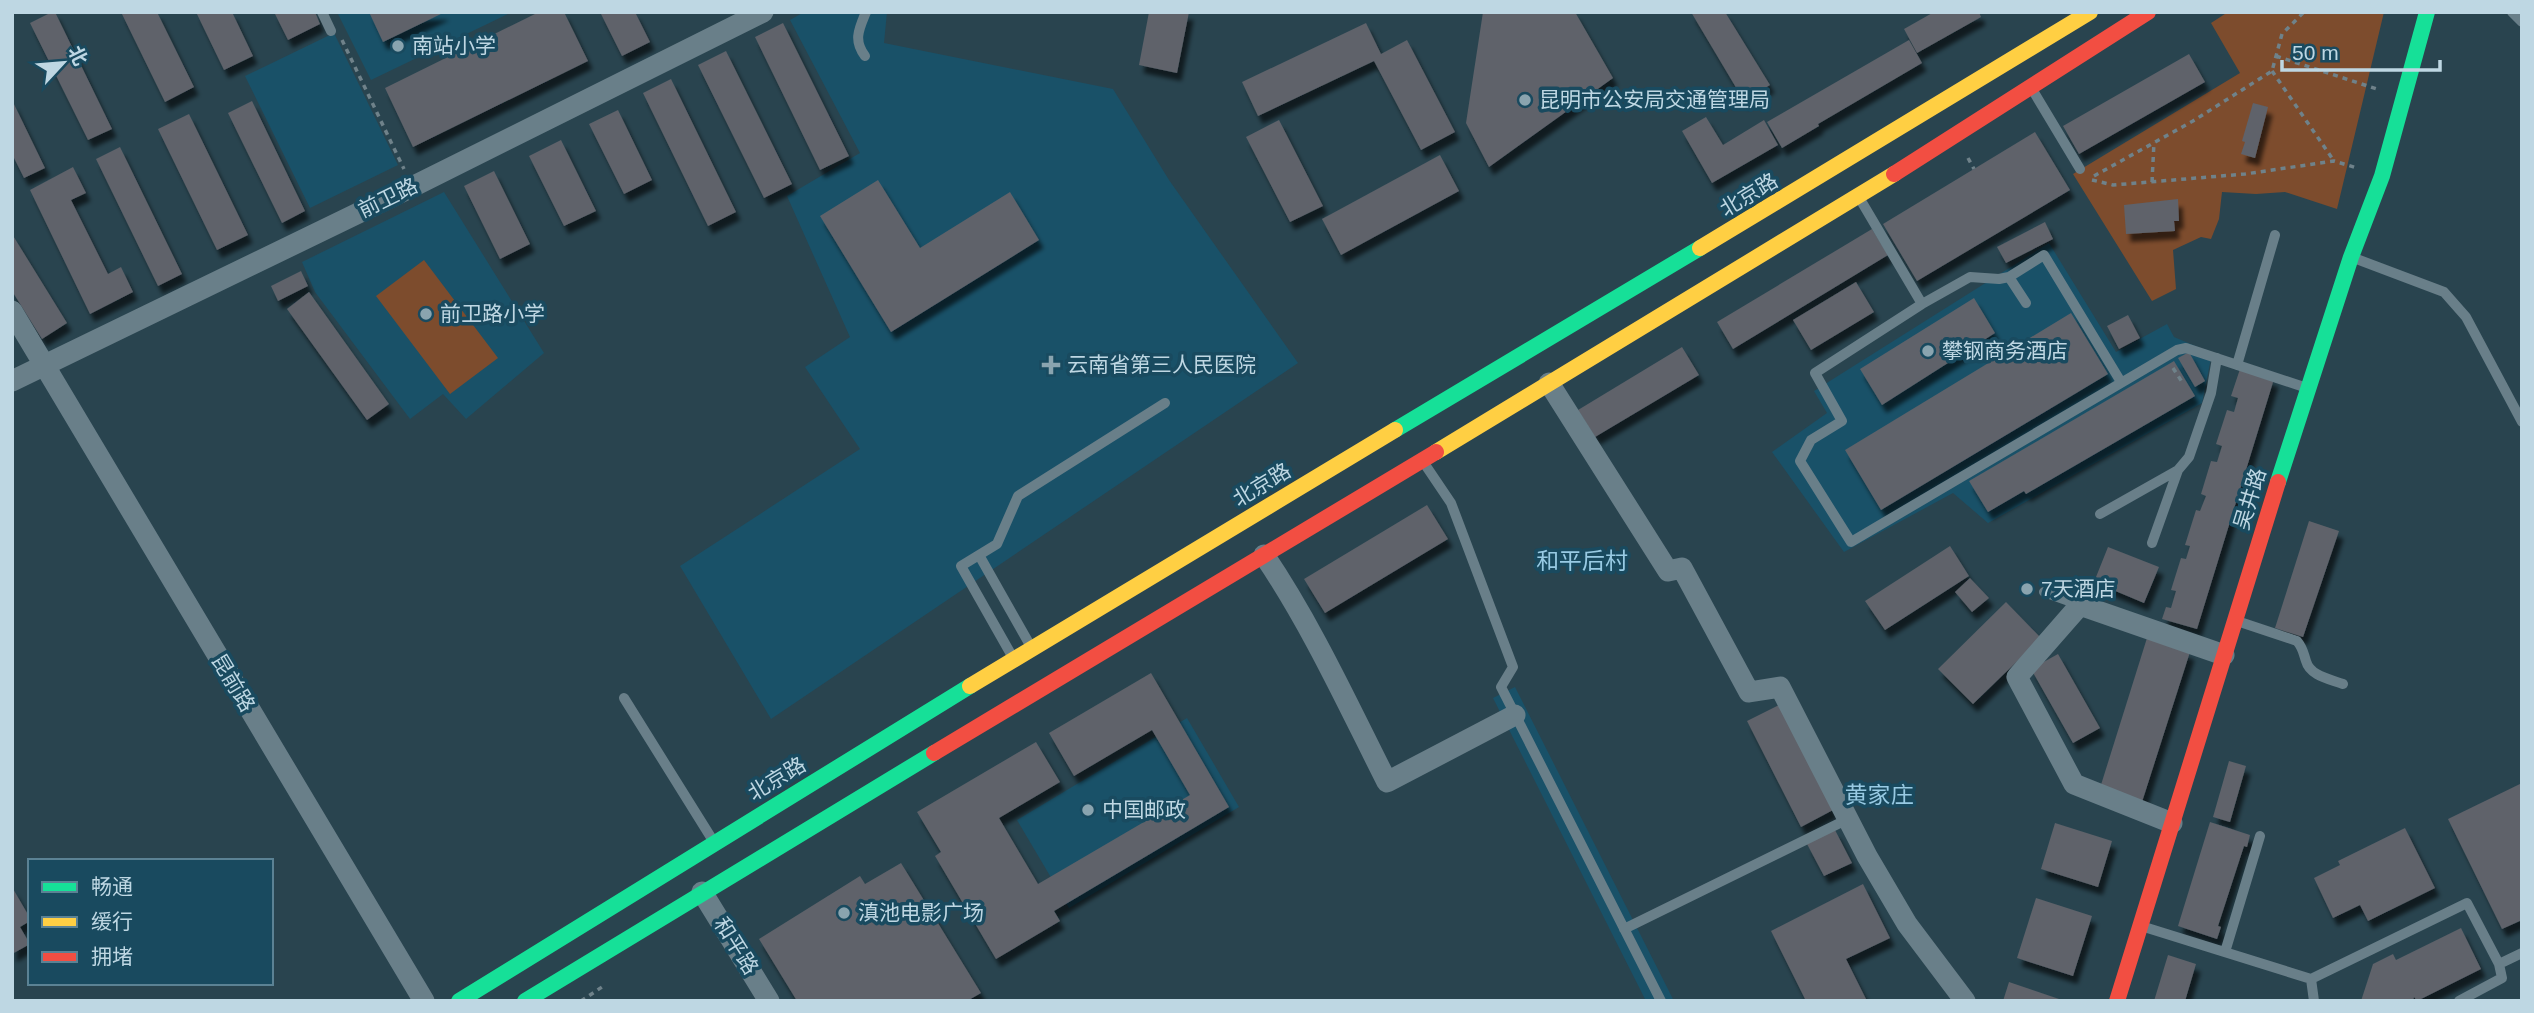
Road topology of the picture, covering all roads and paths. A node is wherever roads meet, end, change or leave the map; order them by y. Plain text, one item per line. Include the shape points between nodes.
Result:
1 (322, 12) edge
2 (763, 12) edge
3 (866, 12) edge
4 (2148, 12) edge
5 (2304, 12) edge
6 (2427, 12) edge
7 (2512, 12) edge
8 (2089, 13) edge
9 (2522, 22) edge
10 (331, 31) joint
11 (865, 56) dead end
12 (2276, 56) junction
13 (2272, 71) junction
14 (2031, 87) junction
15 (2404, 97) junction
16 (2154, 142) junction
17 (2334, 161) junction
18 (2080, 169) dead end
19 (2382, 176) junction
20 (2152, 182) junction
21 (412, 187) junction
22 (1858, 197) junction
23 (2276, 235) dead end
24 (2351, 257) junction
25 (2009, 277) junction
26 (2026, 303) dead end
27 (1922, 304) junction
28 (12, 311) edge
29 (2217, 358) junction
30 (2170, 363) dead end
31 (43, 365) junction
32 (2237, 365) junction
33 (12, 382) edge
34 (2121, 382) junction
35 (2182, 382) dead end
36 (1549, 383) junction
37 (2307, 388) junction
38 (1165, 403) dead end
39 (2522, 422) edge
40 (1422, 460) junction
41 (2178, 470) junction
42 (2101, 514) dead end
43 (2152, 543) dead end
44 (979, 555) junction
45 (1264, 555) junction
46 (2044, 592) dead end
47 (2080, 605) junction
48 (2235, 620) junction
49 (1031, 648) junction
50 (2224, 655) junction
51 (1014, 658) junction
52 (2343, 684) dead end
53 (624, 698) dead end
54 (1515, 715) junction
55 (1848, 819) junction
56 (2172, 823) junction
57 (2260, 836) dead end
58 (714, 841) junction
59 (702, 892) junction
60 (2140, 925) junction
61 (1624, 929) junction
62 (2225, 952) junction
63 (2522, 953) edge
64 (2499, 964) junction
65 (2311, 979) junction
66 (424, 1001) edge
67 (460, 1001) edge
68 (525, 1001) edge
69 (769, 1001) edge
70 (1661, 1001) edge
71 (1965, 1001) edge
72 (2117, 1001) edge
73 (2314, 1001) edge
74 (2459, 1001) edge

1 - 10 lane
2 - 21 street, 前卫路
3 - 11 lane via 856,37
4 - 14 main road
5 - 12 path via 2282,34
6 - 15 main road, 吴井路
7 - 9 lane
8 - 49 main road, 北京路
10 - 21 path via 336,28
12 - 13 path
12 - 15 path
13 - 16 path
13 - 17 path
14 - 18 lane
14 - 22 main road
15 - 19 main road, 吴井路
16 - 20 path
16 - 20 path via 2089,178 2113,185
17 - 19 path
17 - 20 path
19 - 24 main road, 吴井路
21 - 31 street, 前卫路
22 - 27 lane
22 - 36 main road
23 - 32 lane
24 - 37 main road, 吴井路
24 - 39 lane via 2444,292 2466,317
25 - 26 lane
25 - 27 lane via 1970,277
25 - 34 lane via 2044,255
27 - 34 lane via 1815,373 1842,421 1811,440 1800,461 1851,542
28 - 31 street, 昆前路
29 - 32 lane
29 - 34 lane via 2186,348 2177,350
29 - 41 lane via 2211,393 2189,457
30 - 35 path
31 - 33 street, 前卫路
31 - 66 street, 昆前路
32 - 37 lane
36 - 40 main road
36 - 55 street via 1668,571 1682,568 1749,692 1780,687
37 - 48 main road, 吴井路
38 - 44 lane via 1018,496 997,544
40 - 45 main road
40 - 54 lane via 1451,503 1493,610 1513,667 1501,687
41 - 42 lane
41 - 43 lane
44 - 49 lane
44 - 51 lane via 961,566
45 - 54 street via 1317,644 1387,782
45 - 59 main road
46 - 47 lane
47 - 50 street
47 - 56 street via 2017,677 2074,785
48 - 50 main road, 吴井路
48 - 52 lane via 2297,641 2313,673
49 - 51 main road, 北京路
50 - 56 main road, 吴井路
51 - 58 main road, 北京路
53 - 58 lane
54 - 61 lane
55 - 61 lane
55 - 71 street via 1907,925
56 - 60 main road, 吴井路
57 - 62 lane
58 - 67 main road, 北京路
59 - 68 main road
59 - 69 street, 和平路
60 - 62 lane
60 - 72 main road, 吴井路
61 - 70 lane
62 - 65 lane
63 - 64 lane
64 - 65 lane via 2468,903
64 - 74 lane via 2502,978
65 - 73 lane

